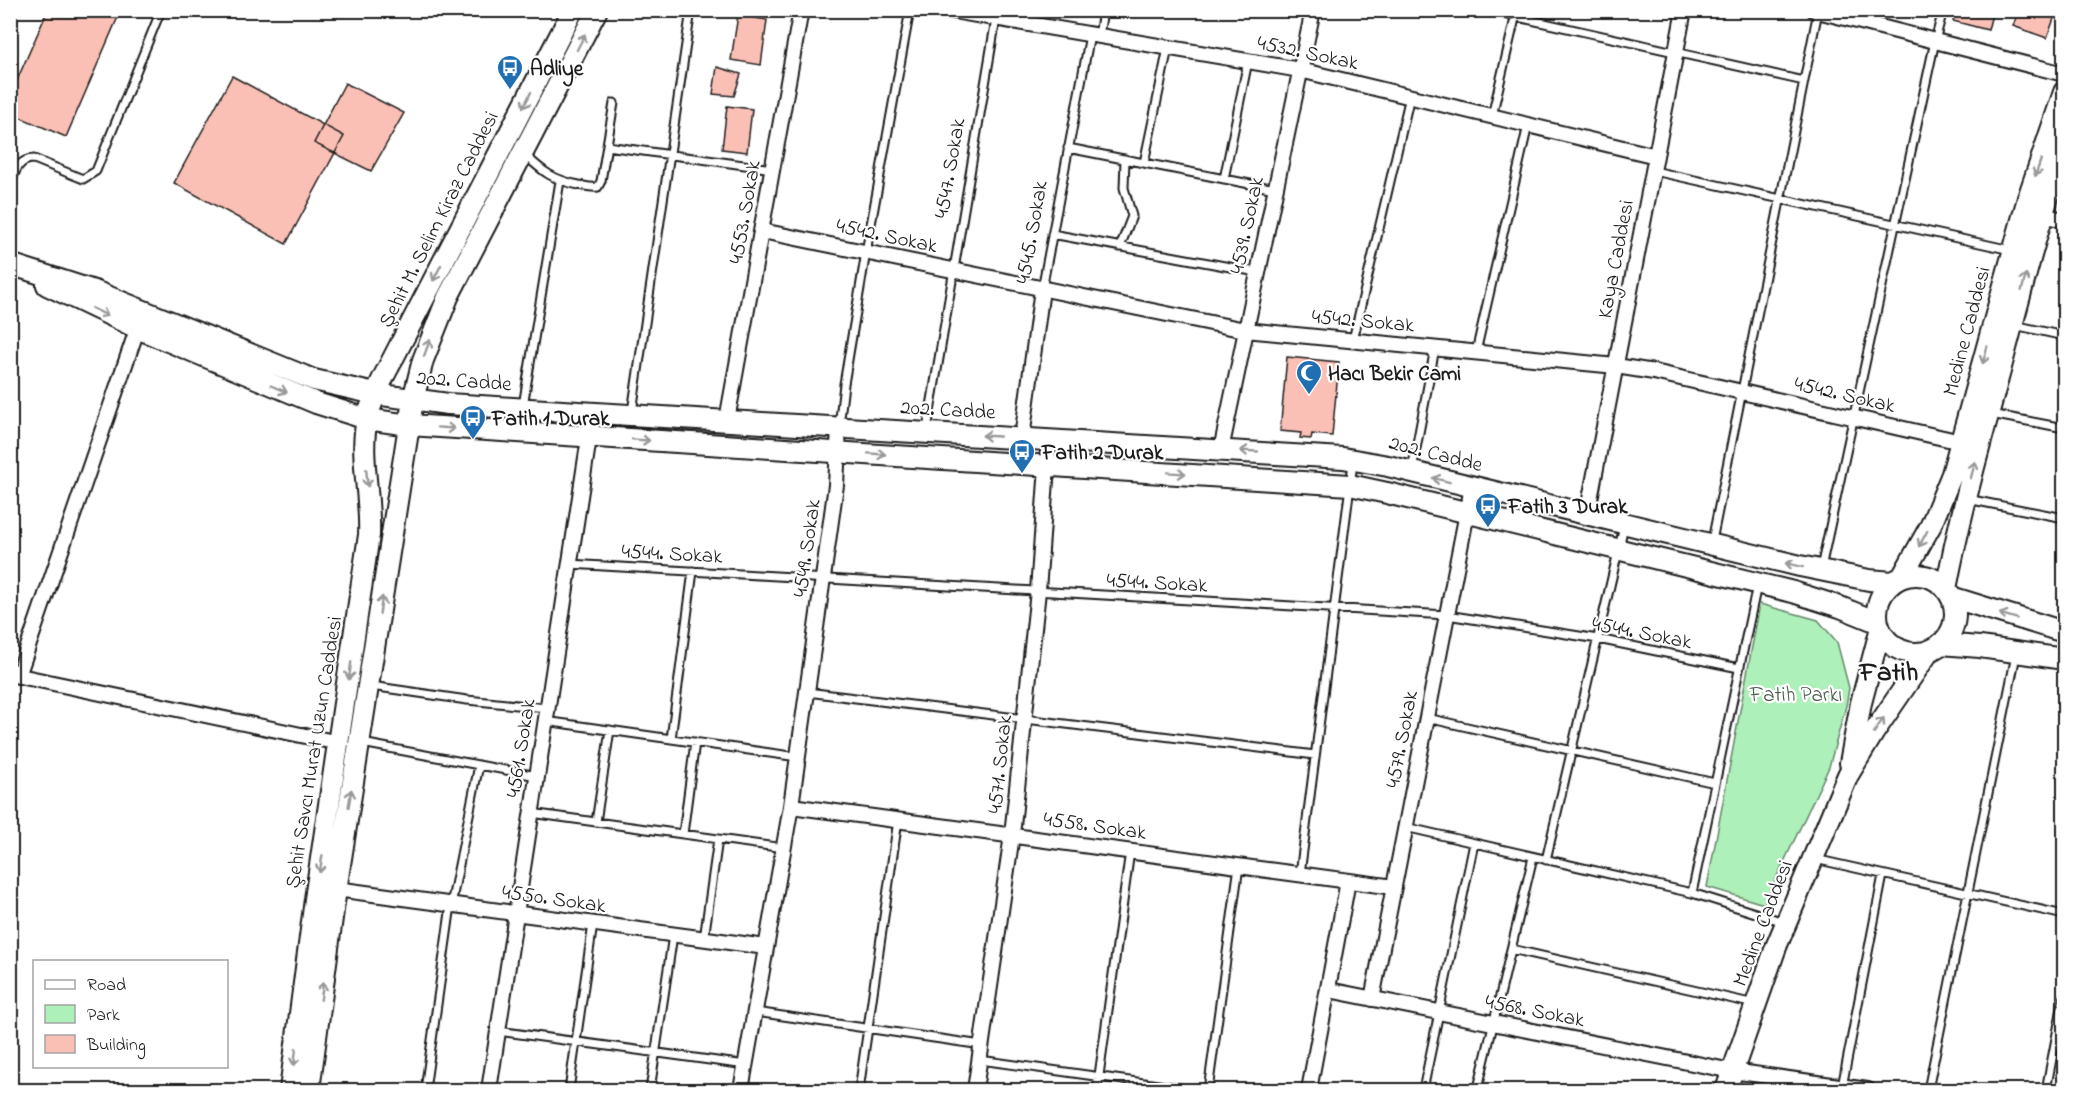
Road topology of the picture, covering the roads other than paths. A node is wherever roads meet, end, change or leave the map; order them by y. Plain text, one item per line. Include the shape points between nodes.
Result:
1 (161, 10) edge
2 (573, 10) edge
3 (597, 10) edge
4 (691, 10) edge
5 (801, 10) edge
6 (910, 10) edge
7 (947, 10) edge
8 (1104, 10) edge
9 (1313, 10) edge
10 (1486, 10) edge
11 (1684, 10) edge
12 (1943, 10) edge
13 (1816, 11) edge
14 (1516, 14) edge
15 (988, 15) edge
16 (1094, 35) junction
17 (1935, 41) junction
18 (1168, 48) junction
19 (1676, 52) junction
20 (1248, 61) junction
21 (1300, 70) junction
22 (2064, 74) edge
23 (1804, 81) junction
24 (2064, 92) edge
25 (1410, 96) junction
26 (614, 103) dead end
27 (1492, 116) junction
28 (1528, 125) junction
29 (507, 138) junction
30 (607, 146) junction
31 (2064, 147) edge
32 (1068, 148) junction
33 (523, 153) junction
34 (670, 154) junction
35 (1656, 156) junction
36 (1125, 159) junction
37 (1144, 163) junction
38 (773, 169) junction
39 (1653, 171) junction
40 (1224, 179) junction
41 (560, 181) junction
42 (10, 184) edge
43 (1275, 189) junction
44 (1780, 199) junction
45 (2042, 215) junction
46 (2064, 220) edge
47 (1895, 224) junction
48 (762, 231) junction
49 (1052, 234) junction
50 (1120, 247) junction
51 (2013, 250) junction
52 (866, 252) junction
53 (10, 265) edge
54 (953, 270) junction
55 (1257, 272) junction
56 (1042, 288) junction
57 (140, 319) junction
58 (2012, 325) junction
59 (1245, 330) junction
60 (2064, 336) edge
61 (1353, 340) junction
62 (1435, 348) junction
63 (1476, 352) junction
64 (1616, 366) junction
65 (1742, 391) junction
66 (375, 394) junction
67 (413, 400) junction
68 (523, 408) junction
69 (592, 412) junction
70 (1989, 413) junction
71 (632, 414) junction
72 (1854, 417) junction
73 (367, 419) junction
74 (728, 420) junction
75 (409, 425) junction
76 (839, 427) junction
77 (2064, 428) edge
78 (927, 432) junction
79 (589, 436) junction
80 (1022, 438) junction
81 (1049, 439) junction
82 (1961, 442) junction
83 (1221, 450) junction
84 (838, 452) junction
85 (1354, 459) junction
86 (1047, 465) junction
87 (1411, 472) junction
88 (1350, 485) junction
89 (1472, 487) junction
90 (1965, 499) junction
91 (1467, 512) junction
92 (1587, 515) junction
93 (2064, 518) edge
94 (1625, 524) junction
95 (1711, 545) junction
96 (1619, 549) junction
97 (569, 564) junction
98 (693, 571) junction
99 (1820, 571) junction
100 (823, 579) junction
101 (1897, 579) junction
102 (1757, 583) junction
103 (1038, 591) junction
104 (1948, 593) junction
105 (1334, 609) junction
106 (1447, 615) junction
107 (1879, 626) junction
108 (2064, 632) edge
109 (1598, 639) junction
110 (1935, 647) junction
111 (2016, 651) junction
112 (2064, 659) edge
113 (1739, 668) junction
114 (14, 675) edge
115 (368, 686) junction
116 (807, 692) junction
117 (546, 715) junction
118 (1427, 718) junction
119 (1024, 719) junction
120 (610, 730) junction
121 (670, 739) junction
122 (695, 742) junction
123 (339, 743) junction
124 (359, 743) junction
125 (1571, 750) junction
126 (1315, 755) junction
127 (798, 757) junction
128 (479, 765) junction
129 (1848, 775) junction
130 (537, 776) junction
131 (1715, 783) junction
132 (791, 806) junction
133 (531, 813) junction
134 (898, 820) junction
135 (596, 822) junction
136 (1405, 827) junction
137 (683, 834) junction
138 (1012, 835) junction
139 (718, 839) junction
140 (1474, 843) junction
141 (784, 848) junction
142 (1130, 851) junction
143 (1533, 857) junction
144 (1813, 859) junction
145 (1546, 860) junction
146 (1239, 866) junction
147 (1300, 874) junction
148 (1883, 874) junction
149 (1348, 881) junction
150 (1394, 887) junction
151 (336, 890) junction
152 (1692, 893) junction
153 (1968, 894) junction
154 (451, 905) junction
155 (516, 914) junction
156 (2064, 915) edge
157 (1787, 922) junction
158 (593, 924) junction
159 (673, 935) junction
160 (704, 939) junction
161 (766, 947) junction
162 (1511, 949) junction
163 (1329, 990) junction
164 (2064, 997) edge
165 (1372, 999) junction
166 (1756, 1004) junction
167 (755, 1012) junction
168 (1439, 1012) junction
169 (1494, 1023) junction
170 (868, 1028) junction
171 (498, 1031) junction
172 (576, 1042) junction
173 (982, 1045) junction
174 (656, 1053) junction
175 (980, 1060) junction
176 (746, 1065) junction
177 (1732, 1071) junction
178 (1098, 1077) junction
179 (1802, 1086) edge
180 (1842, 1087) junction
181 (290, 1090) edge
182 (310, 1090) edge
183 (425, 1090) edge
184 (489, 1090) edge
185 (569, 1090) edge
186 (650, 1090) edge
187 (741, 1090) edge
188 (859, 1090) edge
189 (975, 1090) edge
190 (1097, 1090) edge
191 (1194, 1090) edge
192 (1208, 1090) edge
193 (1309, 1090) edge
194 (1423, 1090) edge
195 (1480, 1090) edge
196 (1726, 1090) edge
197 (1868, 1090) edge
198 (1928, 1090) edge
199 (2046, 1090) edge

1 - 42 lane via 96,171 83,179 29,159 20,164
2 -> 29 main road, Şehit M. Selim Kiraz Caddesi
33 -> 3 main road
4 - 34 lane
5 - 38 street, 4553. Sokak
6 - 52 lane, 4549. Sokak
7 - 15 street, 4532. Sokak
8 - 16 lane, 4545. Sokak
9 - 21 street, 4539. Sokak
10 - 14 lane
11 - 19 street, Kaya Caddesi
12 - 17 lane
13 - 17 street
13 - 23 lane
14 - 19 lane
14 - 27 lane
15 - 16 street, 4532. Sokak
15 - 54 lane, 4547. Sokak
16 - 18 street, 4532. Sokak
16 - 32 lane, 4545. Sokak
17 - 22 street
17 - 47 lane
18 - 20 street, 4532. Sokak
18 - 37 lane
19 - 23 lane
19 - 35 street, Kaya Caddesi
20 - 21 street, 4532. Sokak
20 - 40 lane
21 - 25 street, 4532. Sokak
21 - 43 street, 4539. Sokak
23 - 44 lane
24 -> 51 main road, Medine Caddesi
25 - 27 street, 4532. Sokak
25 - 61 lane
26 - 30 lane
27 - 28 street, 4532. Sokak
28 - 35 street, 4532. Sokak
28 - 63 lane
29 - 33 lane
29 -> 66 main road, Şehit M. Selim Kiraz Caddesi
30 - 34 lane
30 - 41 lane via 598,187
31 - 45 main road, Medine Caddesi
32 - 36 lane
32 - 49 lane, 4545. Sokak
33 - 41 lane via 541,171
67 -> 33 main road via 423,360 448,297
34 - 38 lane
34 - 71 lane
35 - 39 street, Kaya Caddesi
36 - 37 lane
36 - 50 lane via 1124,188 1132,216
37 - 40 lane
38 - 48 street, 4553. Sokak
39 - 44 lane
39 - 64 street, Kaya Caddesi
40 - 43 lane
41 - 68 lane
43 - 55 street, 4539. Sokak
44 - 47 lane
44 - 65 lane
45 - 46 street
58 -> 45 main road, Medine Caddesi
47 - 51 lane
47 - 72 lane
48 - 52 street, 4542. Sokak
48 - 74 street, 4553. Sokak
49 - 50 lane
49 - 56 lane, 4545. Sokak
50 - 55 lane
51 -> 82 main road, Medine Caddesi
52 - 54 street, 4542. Sokak
52 - 76 lane, 4549. Sokak
53 - 57 main road, 202. Cadde via 66,281
54 - 56 street, 4542. Sokak
54 - 78 lane, 4547. Sokak
55 - 59 street, 4539. Sokak
56 - 59 street, 4542. Sokak
56 - 80 street, 4545. Sokak
57 - 66 main road, 202. Cadde via 333,386
57 -> 73 main road, 202. Cadde via 315,404
57 - 114 street
58 - 60 lane
58 - 70 main road, Medine Caddesi
59 - 61 street, 4542. Sokak
59 - 83 street, 4539. Sokak
61 - 62 street, 4542. Sokak
62 - 63 street, 4542. Sokak
62 - 87 lane
63 - 64 street, 4542. Sokak
64 - 65 street, 4542. Sokak
64 - 92 street, Kaya Caddesi
65 - 72 street, 4542. Sokak
65 - 95 lane
66 - 67 main road, 202. Cadde
66 - 73 main road, Şehit M. Selim Kiraz Caddesi
67 - 68 main road, 202. Cadde
67 - 75 main road
68 - 69 main road, 202. Cadde
69 - 71 main road, 202. Cadde
69 - 79 street, 4561. Sokak
70 - 77 lane
90 -> 70 main road, Medine Caddesi
71 - 74 main road, 202. Cadde
72 - 82 street, 4542. Sokak
72 - 99 lane
73 - 75 main road, 202. Cadde
73 -> 123 main road, Şehit Savcı Murat Uzun Caddesi via 369,535
74 - 76 main road, 202. Cadde
75 -> 79 main road, 202. Cadde
115 -> 75 main road, Şehit Savcı Murat Uzun Caddesi
76 - 78 main road, 202. Cadde
76 - 84 street, 4549. Sokak
80 -> 78 main road, 202. Cadde
79 -> 84 main road, 202. Cadde
79 - 97 street, 4561. Sokak
80 - 81 main road, 202. Cadde
81 - 83 main road, 202. Cadde
81 - 86 street, 4571. Sokak
82 -> 101 main road, Medine Caddesi via 1943,498 1922,542
85 -> 83 main road, 202. Cadde
84 -> 86 main road, 202. Cadde
84 - 100 street, 4549. Sokak
85 - 87 main road, 202. Cadde
85 - 88 lane
86 -> 88 main road, 202. Cadde
86 - 103 street, 4571. Sokak
89 -> 87 main road, 202. Cadde
88 - 91 main road, 202. Cadde
88 - 105 lane
89 - 91 street, 4579. Sokak
89 - 92 main road, 202. Cadde
90 - 93 lane
90 - 104 main road, Medine Caddesi
91 - 96 main road, 202. Cadde
91 - 106 street, 4579. Sokak
92 - 94 main road, 202. Cadde
94 - 95 main road, 202. Cadde
94 - 96 lane
99 -> 95 main road, 202. Cadde
96 - 102 main road, 202. Cadde
96 - 109 lane
97 - 98 lane, 4544. Sokak
97 - 117 street, 4561. Sokak
98 - 100 lane, 4544. Sokak
98 - 121 lane
99 - 101 main road, 202. Cadde via 1869,580
100 - 103 lane, 4544. Sokak
100 - 116 street, 4549. Sokak
101 - 104 main road via 1921,575
101 - 107 main road via 1877,604
102 - 107 main road, 202. Cadde via 1815,598
102 - 113 lane
103 - 105 lane, 4544. Sokak
103 - 119 street, 4571. Sokak
108 -> 104 main road via 1995,612
104 - 110 main road via 1955,616 1953,625
105 - 106 lane, 4544. Sokak
105 - 126 lane
106 - 109 lane, 4544. Sokak
106 - 118 street, 4579. Sokak
107 - 110 main road via 1900,650 1918,653
107 - 129 main road, Medine Caddesi
109 - 113 lane, 4544. Sokak
109 - 125 lane
110 - 111 main road
129 -> 110 main road, Medine Caddesi
111 - 112 main road
111 - 153 lane
113 - 131 lane
114 - 123 street
115 - 117 lane
115 - 124 main road, Şehit Savcı Murat Uzun Caddesi
116 - 119 lane
116 - 127 street, 4549. Sokak
117 - 120 lane
117 - 130 street, 4561. Sokak
118 - 125 lane
118 - 136 street, 4579. Sokak
119 - 126 lane
119 - 138 street, 4571. Sokak
120 - 121 lane
120 - 135 lane
121 - 122 lane
122 - 127 lane
122 - 137 lane
123 -> 181 main road, Şehit Savcı Murat Uzun Caddesi
124 - 128 lane
151 -> 124 main road, Şehit Savcı Murat Uzun Caddesi
125 - 131 lane
125 - 145 lane
126 - 147 lane
127 - 132 street, 4549. Sokak
128 - 130 lane
128 - 154 lane
129 - 144 main road, Medine Caddesi
130 - 133 street, 4561. Sokak
131 - 152 lane
132 - 134 street, 4558. Sokak
132 - 141 street, 4549. Sokak
133 - 135 lane
133 - 155 street, 4561. Sokak
134 - 138 street, 4558. Sokak
134 - 170 lane
135 - 137 lane
136 - 140 lane
136 - 150 street, 4579. Sokak
137 - 139 lane
138 - 142 street, 4558. Sokak
138 - 173 street, 4571. Sokak
139 - 141 lane
139 - 160 lane
140 - 143 lane
140 - 168 lane
141 - 161 street, 4549. Sokak
142 - 146 street, 4558. Sokak
142 - 178 lane
143 - 145 lane
143 - 162 lane
144 - 148 lane
144 - 157 main road, Medine Caddesi
145 - 152 lane
146 - 147 street, 4558. Sokak
146 - 192 lane
147 - 149 street, 4558. Sokak
148 - 153 lane
148 - 180 lane
149 - 150 street, 4558. Sokak
149 - 163 street
150 - 165 street, 4579. Sokak
151 - 154 street, 4550. Sokak
182 -> 151 main road, Şehit Savcı Murat Uzun Caddesi
152 - 157 lane
153 - 156 lane
153 - 198 lane
154 - 155 street, 4550. Sokak
154 - 183 lane
155 - 158 street, 4550. Sokak
155 - 171 street, 4561. Sokak
157 - 166 main road, Medine Caddesi
158 - 159 street, 4550. Sokak
158 - 172 lane
159 - 160 street, 4550. Sokak
159 - 174 lane
160 - 161 street, 4550. Sokak
161 - 167 street, 4549. Sokak
162 - 166 lane
162 - 169 lane
163 - 165 street, 4568. Sokak
163 - 193 street
164 - 199 lane
165 - 168 street, 4568. Sokak
166 - 177 main road, Medine Caddesi
167 - 170 lane
167 - 176 street, 4549. Sokak
168 - 169 street, 4568. Sokak
168 - 194 lane
169 - 177 street, 4568. Sokak
169 - 195 lane
170 - 173 lane
170 - 188 lane
171 - 172 lane
171 - 184 street, 4561. Sokak
172 - 174 lane
172 - 185 lane
173 - 175 street, 4571. Sokak
174 - 176 lane
174 - 186 lane
175 - 178 lane
175 - 189 street, 4571. Sokak
176 - 187 street, 4549. Sokak
177 - 179 street, 4568. Sokak
177 - 196 main road, Medine Caddesi
178 - 190 lane
178 - 191 lane
179 - 180 street, 4568. Sokak
180 - 197 street, 4568. Sokak

